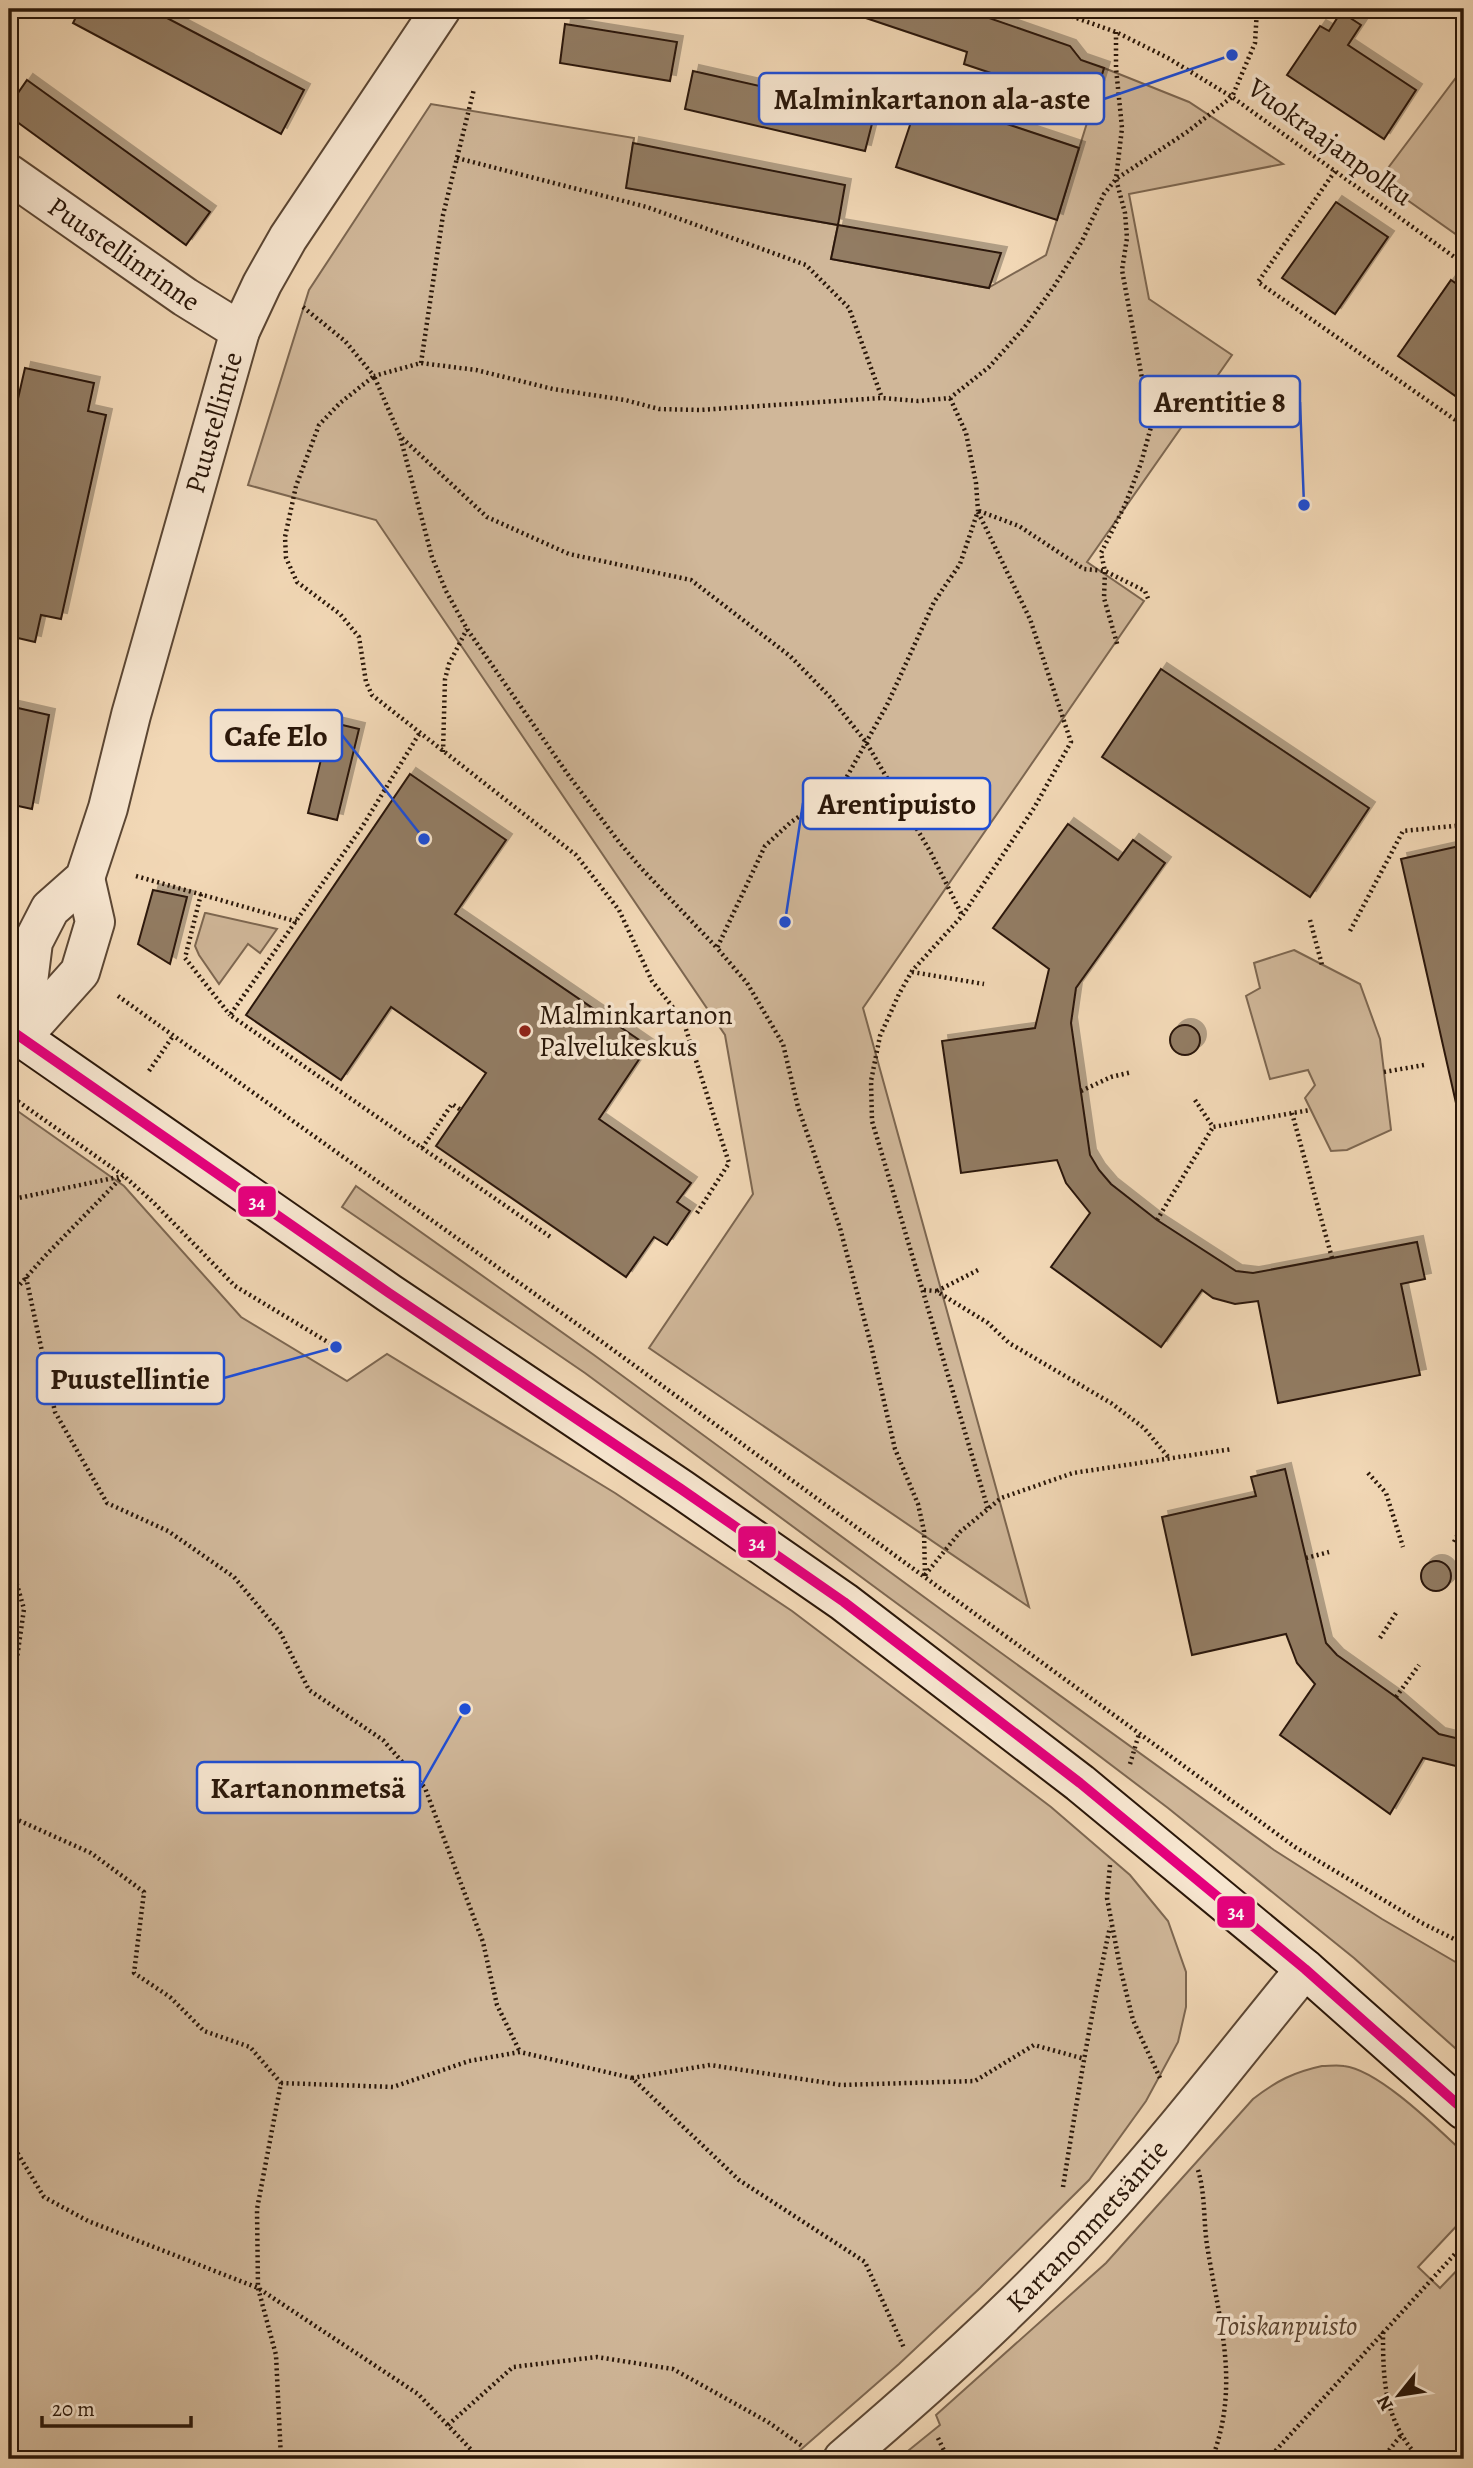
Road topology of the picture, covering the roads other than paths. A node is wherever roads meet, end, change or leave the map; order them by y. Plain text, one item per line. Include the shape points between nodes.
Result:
1 (441, 9) edge
2 (9, 174) edge
3 (240, 331) junction
4 (85, 878) junction
5 (15, 1034) edge
6 (1305, 1969) junction
7 (1464, 2110) edge
8 (826, 2456) edge

1 - 3 street, Puustellintie via 288,238
2 - 3 street, Puustellinrinne
3 - 4 street, Puustellintie
4 - 5 street via 50,909 33,942
4 - 5 street via 95,922 80,972
5 - 6 street via 844,1602 1080,1783
6 - 7 street
6 - 8 street, Kartanonmetsäntie via 1087,2231 918,2395

